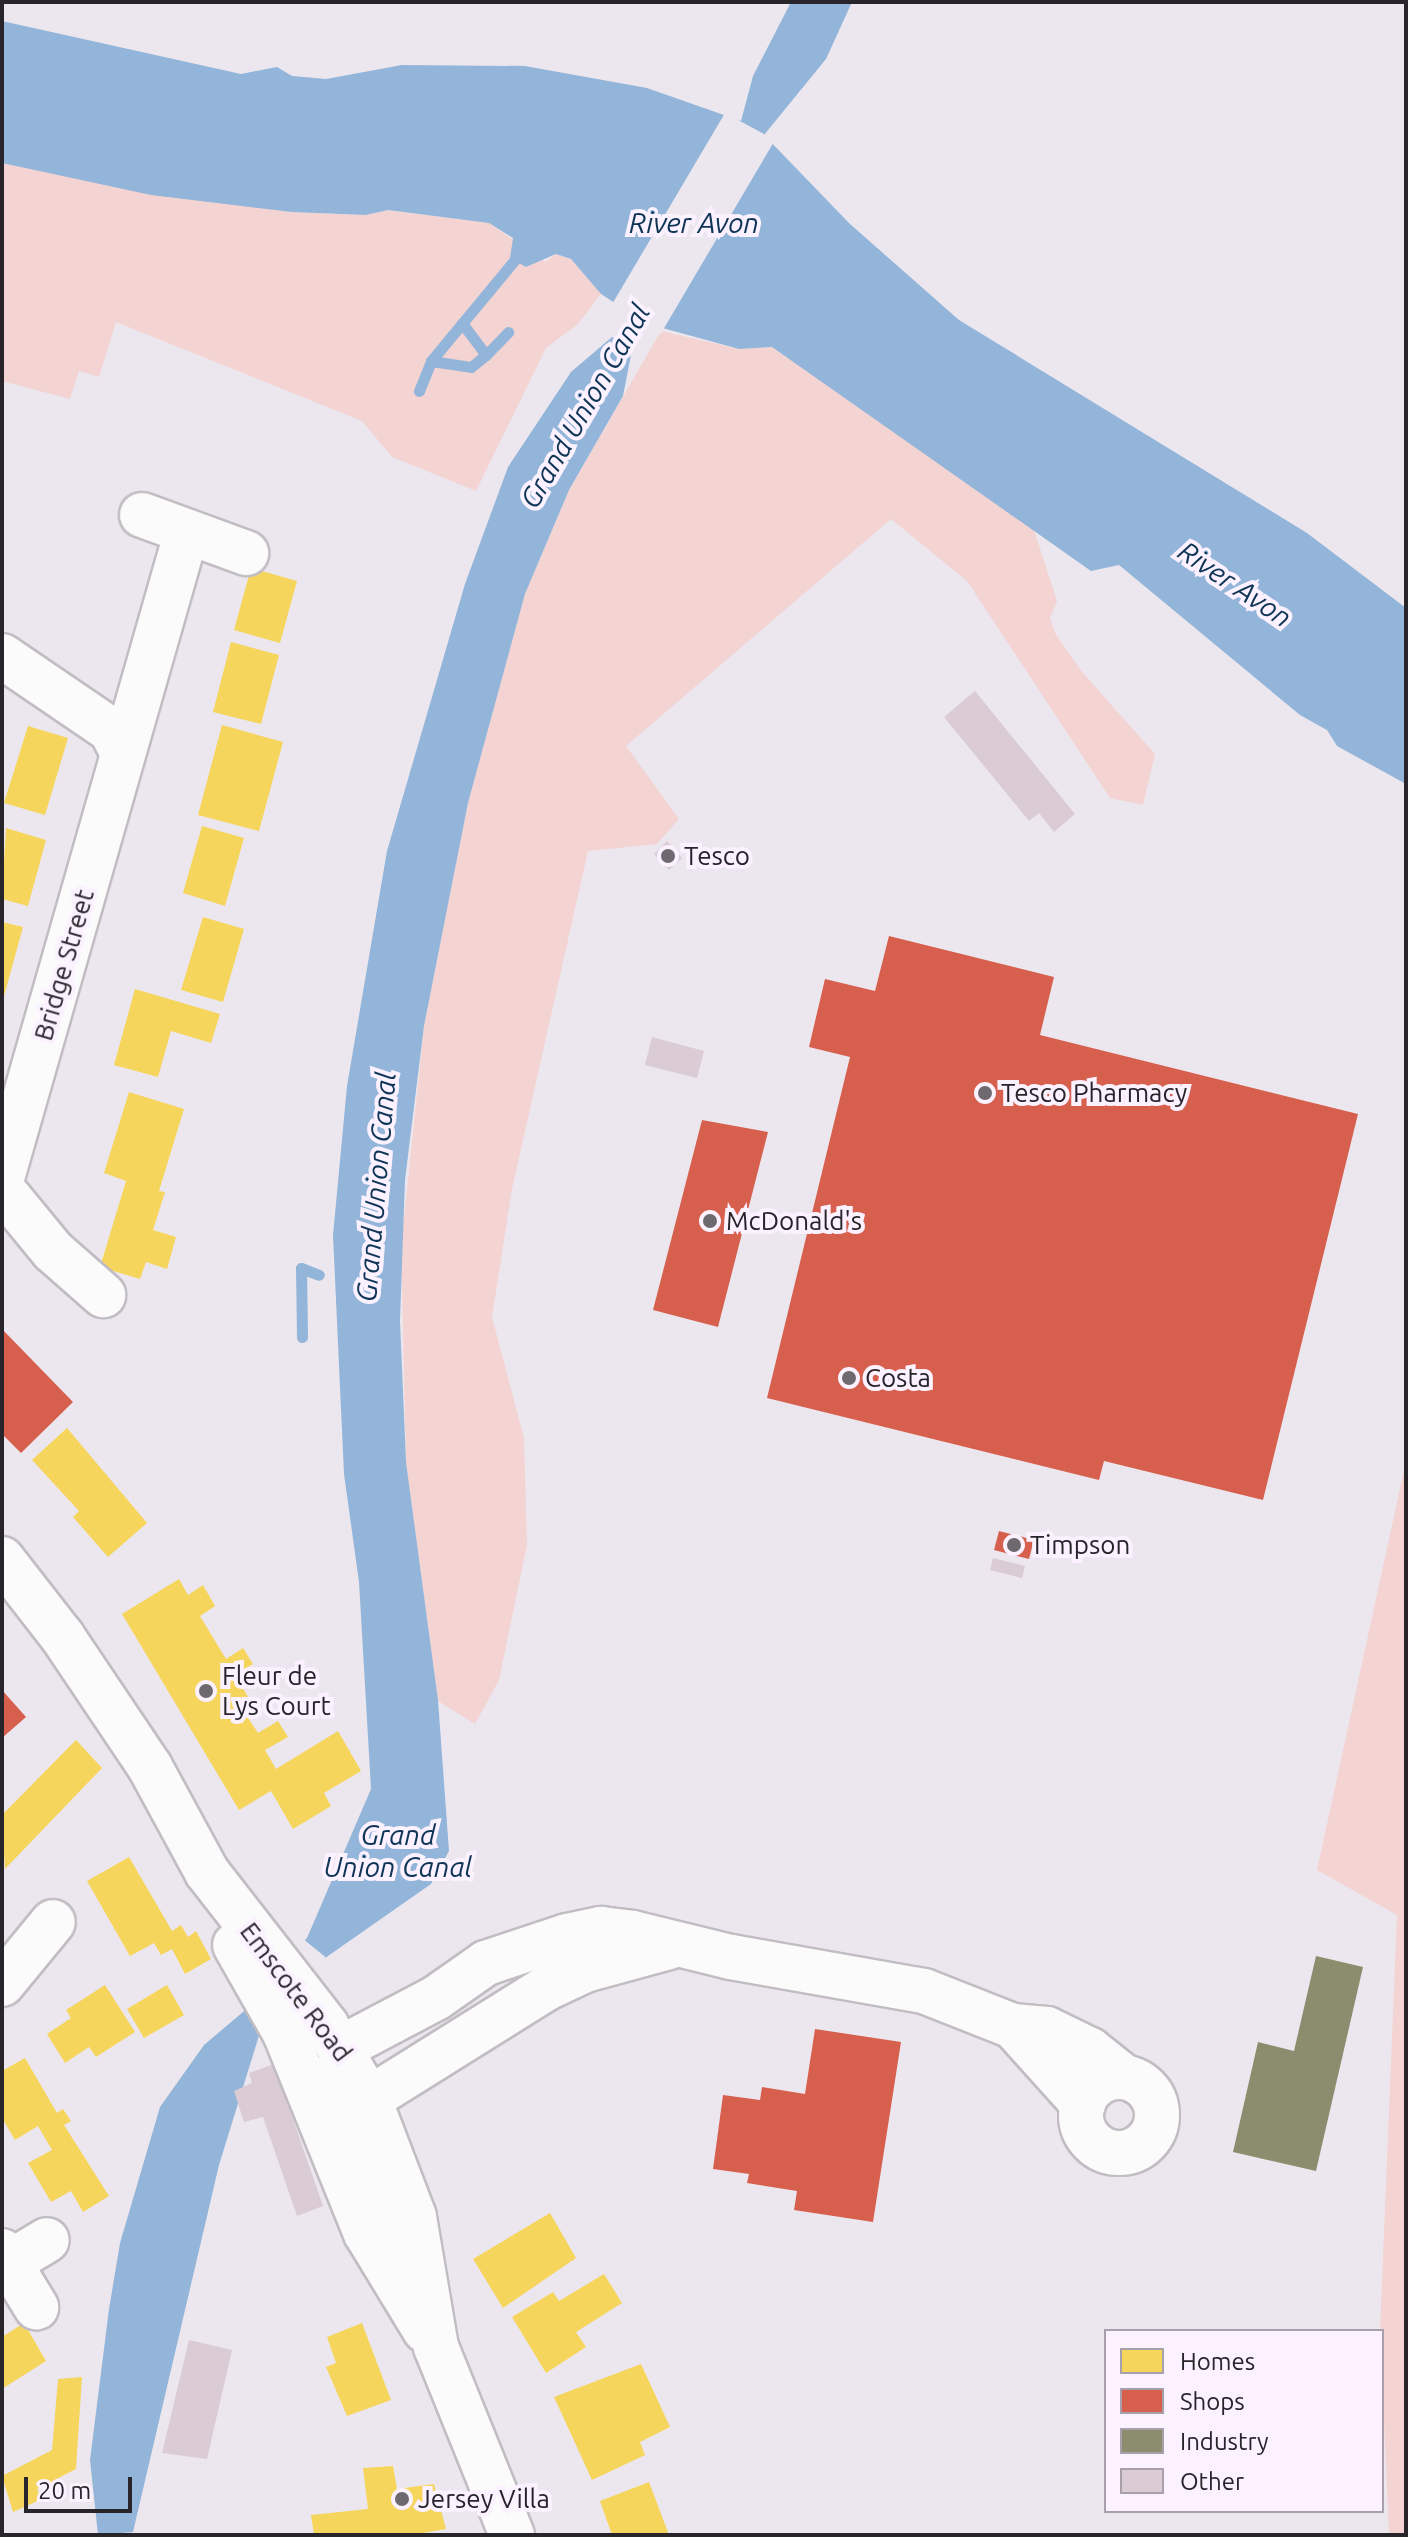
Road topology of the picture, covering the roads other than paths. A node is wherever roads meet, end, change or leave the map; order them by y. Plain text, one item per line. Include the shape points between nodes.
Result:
1 (142, 515) dead end
2 (186, 534) junction
3 (246, 553) dead end
4 (2, 656) edge
5 (122, 752) junction
6 (2, 1178) edge
7 (2, 1189) edge
8 (103, 1295) dead end
9 (2, 1559) edge
10 (53, 1922) dead end
11 (675, 1945) junction
12 (2, 1984) edge
13 (288, 2014) junction
14 (1013, 2026) junction
15 (350, 2077) junction
16 (1124, 2077) junction
17 (1083, 2104) junction
18 (47, 2240) dead end
19 (5, 2257) edge
20 (395, 2283) junction
21 (36, 2307) dead end
22 (436, 2347) junction
23 (511, 2534) edge

1 - 2 street
2 - 3 street
2 - 5 street, Bridge Street
4 - 5 street via 111,730
5 - 6 street, Bridge Street
7 - 8 street via 53,1251
9 - 13 street, Emscote Road via 62,1636 141,1754
10 - 12 street
11 - 14 street via 924,1991
11 - 15 street via 609,1962
11 - 15 street via 601,1929 515,1951 486,1963 436,1998
13 - 15 street, Emscote Road
13 - 20 street, Emscote Road via 366,2233
14 - 16 street via 1047,2029 1090,2050
14 - 17 street
15 - 20 street
15 - 22 street, Emscote Road via 414,2217
16 - 17 street via 1098,2083
16 - 17 street via 1145,2087 1157,2107 1155,2131 1140,2148 1117,2154 1095,2145 1082,2126
18 - 19 street
19 - 21 street
20 - 22 street, Emscote Road
22 - 23 street, Emscote Road

